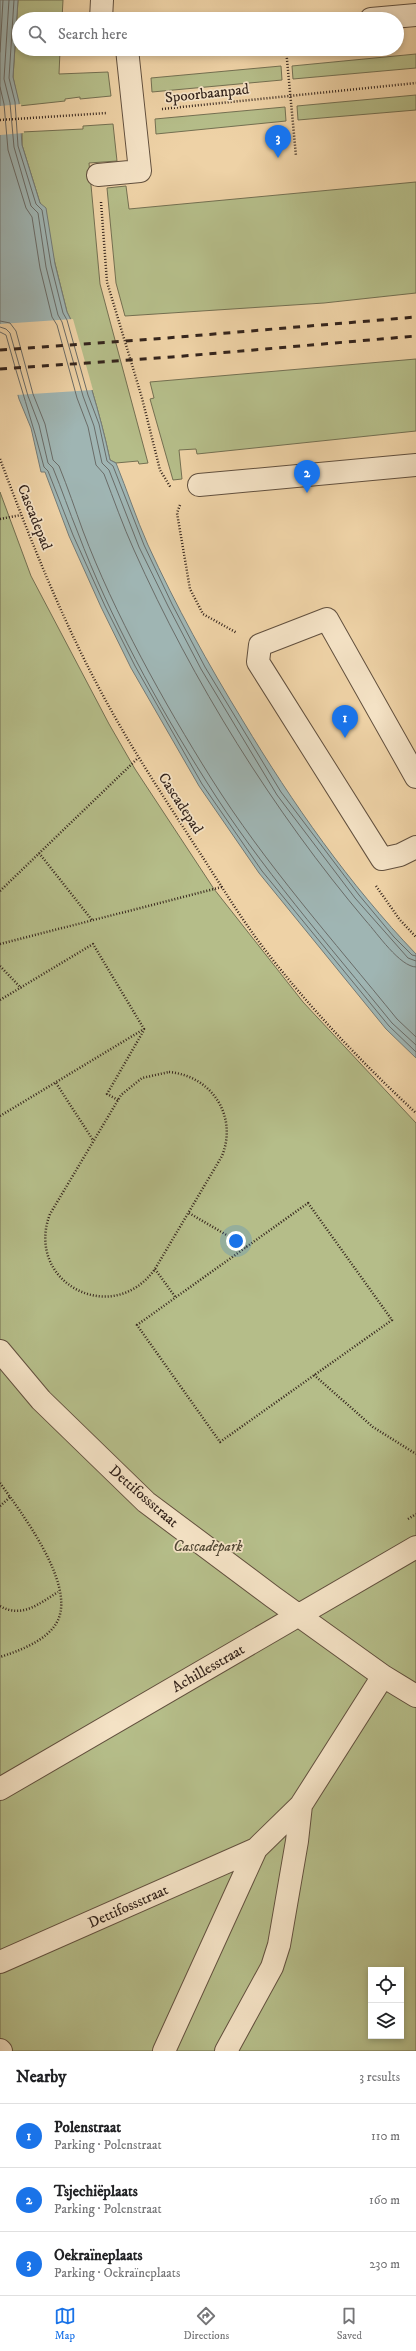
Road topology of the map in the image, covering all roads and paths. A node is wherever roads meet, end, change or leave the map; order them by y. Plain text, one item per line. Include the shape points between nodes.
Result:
1 (102, 0) edge
2 (101, 12) edge
3 (416, 15) edge
4 (404, 16) edge
5 (128, 56) edge
6 (287, 56) edge
7 (416, 83) edge
8 (290, 95) junction
9 (134, 112) junction
10 (0, 120) edge
11 (296, 156) dead end
12 (98, 175) joint
13 (0, 458) edge
14 (416, 465) edge
15 (199, 485) joint
16 (174, 493) dead end
17 (177, 499) dead end
18 (180, 505) junction
19 (21, 515) junction
20 (0, 519) edge
21 (260, 646) junction
22 (138, 758) junction
23 (416, 777) edge
24 (416, 847) edge
25 (39, 853) junction
26 (382, 860) junction
27 (222, 887) junction
28 (0, 891) edge
29 (92, 920) junction
30 (416, 937) edge
31 (0, 944) edge
32 (0, 966) edge
33 (21, 988) junction
34 (0, 1000) edge
35 (144, 1029) junction
36 (56, 1083) junction
37 (118, 1100) junction
38 (416, 1113) edge
39 (0, 1116) edge
40 (93, 1140) junction
41 (189, 1213) junction
42 (247, 1247) junction
43 (155, 1269) junction
44 (176, 1298) junction
45 (0, 1351) edge
46 (314, 1375) junction
47 (416, 1454) edge
48 (0, 1483) edge
49 (10, 1497) junction
50 (0, 1506) edge
51 (416, 1547) edge
52 (58, 1592) junction
53 (0, 1606) edge
54 (300, 1615) junction
55 (1, 1657) edge
56 (0, 1661) edge
57 (383, 1676) junction
58 (416, 1696) edge
59 (0, 1789) edge
60 (301, 1805) junction
61 (256, 1849) junction
62 (0, 1962) edge
63 (164, 2051) edge
64 (226, 2051) edge

1 - 2 street
3 - 4 street
5 - 9 street
6 - 8 path
7 - 8 path, Spoorbaanpad
8 - 9 path, Spoorbaanpad
8 - 11 path
9 - 10 path, Spoorbaanpad
9 - 12 street via 140,172
12 - 16 path via 107,282 142,398 160,470
13 - 19 path, Cascadepad
14 - 15 street
15 - 18 path via 185,494
17 - 18 path
18 - 21 path via 177,513 190,589 203,614
19 - 20 path
19 - 22 path, Cascadepad via 66,623
21 - 23 street via 327,620
21 - 26 street via 258,662
22 - 25 path
22 - 27 path, Cascadepad
24 - 26 street
25 - 28 path
25 - 29 path
26 - 30 path via 372,881 400,920
27 - 29 path
27 - 38 path, Cascadepad via 259,942 305,998 381,1080
29 - 31 path
32 - 33 path
33 - 34 path
33 - 35 path via 93,944
35 - 36 path
35 - 37 path via 107,1094
36 - 39 path
36 - 40 path
37 - 40 path
37 - 41 path via 131,1085 142,1078 169,1072 190,1076 201,1083 220,1103 226,1122 225,1150
40 - 43 path via 48,1220 46,1247 53,1267 61,1278 77,1290 103,1297 117,1296 136,1288
41 - 42 path
41 - 43 path
42 - 44 path
42 - 46 path via 308,1203 392,1320
43 - 44 path
44 - 46 path via 138,1325 220,1442
45 - 54 street, Dettifossstraat via 41,1400 146,1502
46 - 47 path via 373,1427
48 - 49 path
49 - 50 path
49 - 52 path via 32,1526 53,1566
51 - 54 street, Achillesstraat
52 - 53 path via 28,1611 13,1611
52 - 55 path via 61,1609 53,1629 16,1652
54 - 57 street, Dettifossstraat
54 - 59 street, Achillesstraat
55 - 56 path
57 - 58 street, Dettifossstraat
57 - 60 street, Dettifossstraat
60 - 61 street, Dettifossstraat
60 - 64 street, Dettifossstraat via 279,1945 272,1967
61 - 62 street, Dettifossstraat
61 - 63 street, Dettifossstraat

